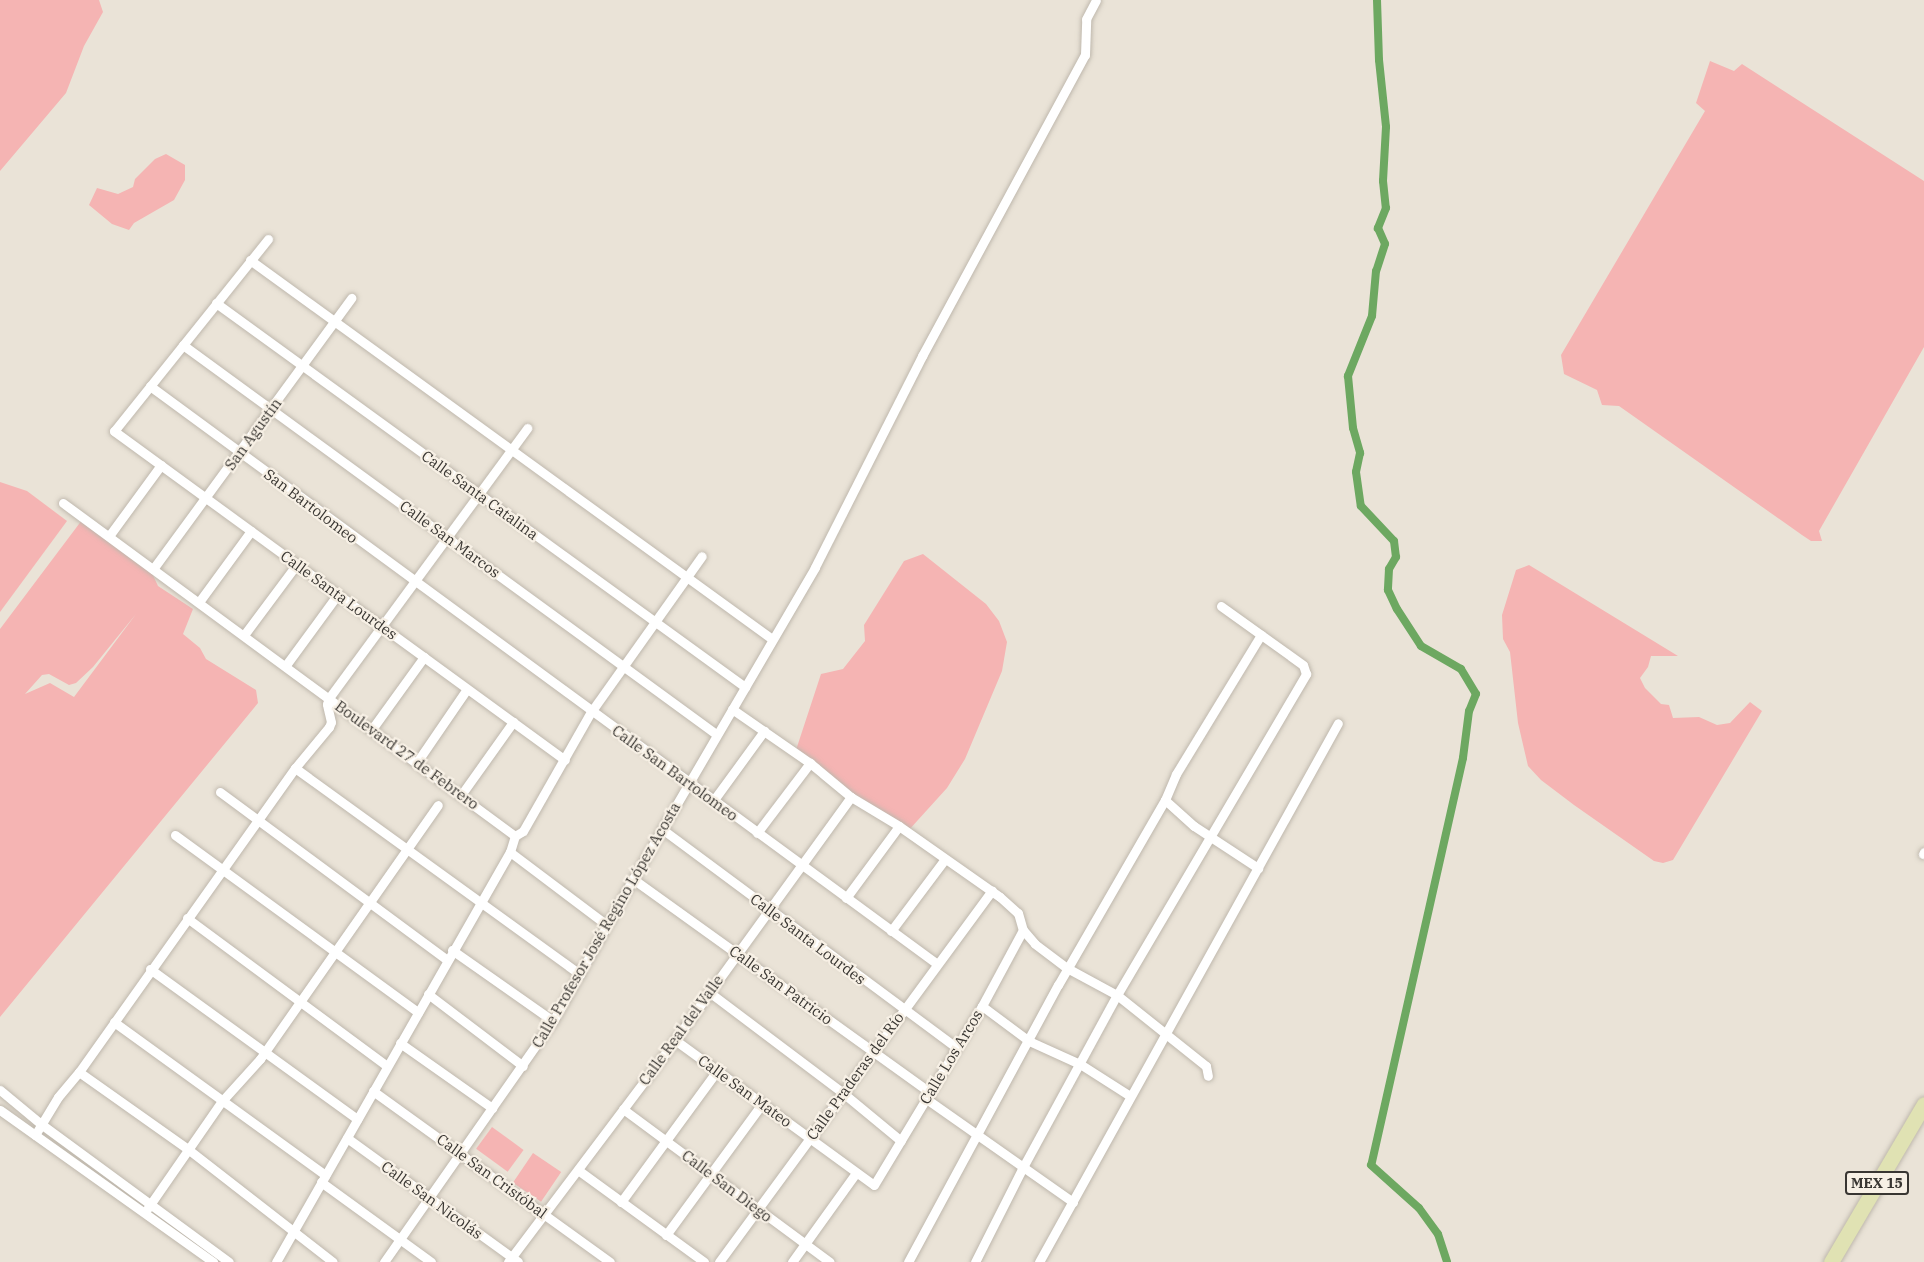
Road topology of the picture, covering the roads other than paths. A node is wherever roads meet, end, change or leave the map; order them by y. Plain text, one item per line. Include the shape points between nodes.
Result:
1 (1096, 0) edge
2 (268, 238) dead end
3 (250, 260) junction
4 (351, 298) dead end
5 (216, 303) junction
6 (334, 321) junction
7 (183, 345) junction
8 (303, 366) junction
9 (150, 386) junction
10 (271, 409) junction
11 (527, 428) dead end
12 (511, 450) junction
13 (239, 453) junction
14 (161, 465) junction
15 (479, 494) junction
16 (206, 498) junction
17 (63, 503) dead end
18 (251, 531) junction
19 (109, 536) junction
20 (447, 537) junction
21 (702, 556) dead end
22 (297, 564) junction
23 (153, 569) junction
24 (687, 577) junction
25 (414, 582) junction
26 (338, 594) junction
27 (199, 602) junction
28 (1221, 606) dead end
29 (654, 621) junction
30 (382, 626) junction
31 (244, 635) junction
32 (1261, 635) junction
33 (772, 639) junction
34 (424, 657) junction
35 (286, 666) junction
36 (623, 666) junction
37 (745, 687) junction
38 (467, 689) junction
39 (330, 698) junction
40 (732, 709) junction
41 (591, 711) junction
42 (513, 722) junction
43 (1338, 723) dead end
44 (372, 729) junction
45 (764, 731) junction
46 (716, 734) junction
47 (565, 760) junction
48 (417, 762) junction
49 (810, 763) junction
50 (295, 768) junction
51 (688, 783) junction
52 (219, 792) dead end
53 (461, 795) junction
54 (851, 796) junction
55 (1165, 800) junction
56 (713, 801) junction
57 (438, 805) dead end
58 (257, 820) junction
59 (899, 826) junction
60 (662, 829) junction
61 (757, 833) junction
62 (175, 835) dead end
63 (515, 836) junction
64 (1210, 836) junction
65 (408, 850) junction
66 (510, 852) junction
67 (945, 859) junction
68 (801, 865) junction
69 (1258, 868) junction
70 (222, 871) junction
71 (633, 879) junction
72 (992, 891) junction
73 (846, 898) junction
74 (480, 901) junction
75 (370, 903) junction
76 (768, 910) junction
77 (187, 918) junction
78 (607, 925) junction
79 (1023, 930) junction
80 (891, 931) junction
81 (452, 950) junction
82 (335, 953) junction
83 (737, 953) junction
84 (447, 960) junction
85 (937, 964) junction
86 (1067, 968) junction
87 (150, 969) junction
88 (580, 974) junction
89 (709, 992) junction
90 (428, 994) junction
91 (1117, 995) junction
92 (300, 1003) junction
93 (982, 1006) junction
94 (903, 1010) junction
95 (418, 1012) junction
96 (553, 1021) junction
97 (114, 1022) junction
98 (1167, 1035) junction
99 (675, 1040) junction
100 (1029, 1041) junction
101 (400, 1043) junction
102 (956, 1047) junction
103 (873, 1052) junction
104 (263, 1053) junction
105 (1080, 1064) junction
106 (387, 1066) junction
107 (523, 1066) junction
108 (717, 1071) junction
109 (80, 1072) junction
110 (1208, 1076) dead end
111 (0, 1090) edge
112 (373, 1090) junction
113 (843, 1093) junction
114 (927, 1095) junction
115 (1130, 1096) junction
116 (222, 1101) junction
117 (762, 1104) junction
118 (1924, 1104) edge
119 (492, 1108) junction
120 (623, 1109) junction
121 (0, 1110) edge
122 (357, 1119) junction
123 (40, 1124) junction
124 (35, 1135) junction
125 (976, 1136) junction
126 (347, 1137) junction
127 (810, 1139) junction
128 (665, 1140) junction
129 (901, 1140) junction
130 (189, 1150) junction
131 (460, 1153) junction
132 (1022, 1168) junction
133 (578, 1170) junction
134 (856, 1173) junction
135 (711, 1174) junction
136 (323, 1179) junction
137 (876, 1184) joint
138 (430, 1197) junction
139 (621, 1202) junction
140 (1073, 1202) junction
141 (152, 1204) junction
142 (759, 1210) junction
143 (145, 1212) junction
144 (543, 1213) junction
145 (293, 1231) junction
146 (666, 1235) junction
147 (400, 1239) junction
148 (805, 1244) junction
149 (512, 1260) edge
150 (213, 1262) edge
151 (230, 1262) edge
152 (276, 1262) edge
153 (333, 1262) edge
154 (384, 1262) edge
155 (431, 1262) edge
156 (610, 1262) edge
157 (704, 1262) edge
158 (719, 1262) edge
159 (792, 1262) edge
160 (830, 1262) edge
161 (908, 1262) edge
162 (975, 1262) edge
163 (1040, 1262) edge
164 (1831, 1262) edge

1 - 33 street, Calle Profesor José Regino López Acosta via 1086,19 1085,55 922,356 815,567
2 - 3 street
3 - 5 street
3 - 6 street
4 - 6 street, San Agustín
5 - 7 street
5 - 8 street, Calle Santa Catalina
6 - 8 street, San Agustín
6 - 12 street
7 - 9 street
7 - 10 street, Calle San Marcos
8 - 10 street, San Agustín
8 - 15 street, Calle Santa Catalina
9 - 13 street, San Bartolomeo
9 - 14 street, Calle Santa Lourdes via 114,431
10 - 13 street, San Agustín
10 - 20 street, Calle San Marcos
11 - 12 street
12 - 15 street
12 - 24 street
13 - 16 street, San Agustín
13 - 25 street, San Bartolomeo
14 - 16 street, Calle Santa Lourdes
14 - 19 street
15 - 20 street
15 - 29 street, Calle Santa Catalina
16 - 18 street, Calle Santa Lourdes
16 - 23 street, San Agustín
17 - 19 street, Boulevard 27 de Febrero
18 - 22 street, Calle Santa Lourdes
18 - 27 street
19 - 23 street, Boulevard 27 de Febrero
20 - 25 street
20 - 36 street, Calle San Marcos
21 - 24 street
22 - 26 street, Calle Santa Lourdes
22 - 31 street
23 - 27 street, Boulevard 27 de Febrero
24 - 29 street
24 - 33 street
25 - 30 street
25 - 41 street, Calle San Bartolomeo
26 - 30 street, Calle Santa Lourdes
26 - 35 street
27 - 31 street, Boulevard 27 de Febrero
28 - 32 street
29 - 36 street
29 - 37 street, Calle Santa Catalina
30 - 34 street, Calle Santa Lourdes
30 - 39 street
31 - 35 street, Boulevard 27 de Febrero
32 - 55 street via 1176,774
32 - 64 street via 1303,665 1306,674
33 - 37 street, Calle Profesor José Regino López Acosta
34 - 38 street, Calle Santa Lourdes
34 - 44 street
35 - 39 street, Boulevard 27 de Febrero
36 - 41 street
36 - 46 street, Calle San Marcos
37 - 40 street, Calle Profesor José Regino López Acosta
38 - 42 street, Calle Santa Lourdes
38 - 48 street
39 - 44 street, Boulevard 27 de Febrero
39 - 50 street via 329,727
40 - 45 street
40 - 46 street, Calle Profesor José Regino López Acosta
41 - 47 street
41 - 51 street, Calle San Bartolomeo
42 - 47 street, Calle Santa Lourdes
42 - 53 street
43 - 69 street
44 - 48 street, Boulevard 27 de Febrero
45 - 49 street
45 - 56 street
46 - 51 street, Calle Profesor José Regino López Acosta
47 - 63 street via 523,831
48 - 53 street, Boulevard 27 de Febrero
49 - 54 street
49 - 61 street
50 - 58 street
50 - 65 street
51 - 56 street, Calle San Bartolomeo
51 - 60 street, Calle Profesor José Regino López Acosta
52 - 58 street
53 - 63 street, Boulevard 27 de Febrero
54 - 59 street
54 - 68 street, Calle Real del Valle
55 - 64 street
55 - 86 street
56 - 61 street, Calle San Bartolomeo
57 - 65 street
58 - 70 street
58 - 75 street
59 - 67 street
59 - 73 street
60 - 71 street, Calle Profesor José Regino López Acosta
60 - 76 street, Calle Santa Lourdes
61 - 68 street, Calle San Bartolomeo
62 - 70 street
63 - 66 street
64 - 69 street
64 - 91 street
65 - 74 street
65 - 75 street
66 - 74 street
66 - 78 street
67 - 72 street
67 - 80 street
68 - 73 street, Calle San Bartolomeo
68 - 76 street, Calle Real del Valle
69 - 98 street
70 - 77 street
70 - 82 street
71 - 78 street, Calle Profesor José Regino López Acosta
71 - 83 street, Calle San Patricio
72 - 79 street via 1018,913
72 - 85 street, Calle Praderas del Río
73 - 80 street, Calle San Bartolomeo
74 - 81 street
74 - 88 street
75 - 82 street
75 - 84 street
76 - 83 street, Calle Real del Valle
76 - 94 street, Calle Santa Lourdes
77 - 87 street
77 - 92 street
78 - 88 street, Calle Profesor José Regino López Acosta
79 - 86 street
79 - 93 street, Calle Los Arcos
80 - 85 street, Calle San Bartolomeo
81 - 84 street
81 - 96 street
82 - 92 street
82 - 95 street
83 - 89 street, Calle Real del Valle
83 - 103 street, Calle San Patricio
84 - 90 street
85 - 94 street, Calle Praderas del Río
86 - 91 street
86 - 100 street
87 - 97 street
87 - 104 street
88 - 96 street, Calle Profesor José Regino López Acosta
89 - 99 street, Calle Real del Valle
89 - 113 street
90 - 95 street
90 - 107 street
91 - 98 street
91 - 105 street
92 - 104 street
92 - 106 street
93 - 100 street
93 - 102 street, Calle Los Arcos
94 - 102 street, Calle Santa Lourdes
94 - 103 street, Calle Praderas del Río
95 - 101 street
96 - 107 street, Calle Profesor José Regino López Acosta
97 - 109 street
97 - 116 street
98 - 110 street via 1206,1066
98 - 115 street
99 - 108 street, Calle San Mateo
99 - 120 street, Calle Real del Valle
100 - 105 street
100 - 125 street
101 - 106 street
101 - 119 street
102 - 114 street, Calle Los Arcos
103 - 113 street, Calle Praderas del Río
103 - 114 street, Calle San Patricio
104 - 116 street
104 - 122 street
105 - 115 street
105 - 132 street
106 - 112 street
107 - 119 street, Calle Profesor José Regino López Acosta
108 - 117 street, Calle San Mateo
108 - 128 street
109 - 123 street
109 - 130 street
111 - 123 street
112 - 122 street
112 - 131 street, Calle San Cristóbal
113 - 127 street, Calle Praderas del Río
113 - 129 street
114 - 125 street, Calle San Patricio
114 - 129 street, Calle Los Arcos
115 - 140 street
116 - 130 street
116 - 136 street
117 - 127 street, Calle San Mateo
117 - 135 street
118 - 164 main road, MEX 15
119 - 131 street, Calle Profesor José Regino López Acosta
120 - 128 street, Calle San Diego
120 - 133 street, Calle Real del Valle
121 - 124 street
122 - 126 street
123 - 124 street
123 - 141 street
124 - 143 street
125 - 132 street, Calle San Patricio
125 - 161 street
126 - 136 street
126 - 138 street, Calle San Nicolás
127 - 134 street, Calle San Mateo
127 - 142 street, Calle Praderas del Río
128 - 135 street, Calle San Diego
128 - 139 street
129 - 137 street, Calle Los Arcos
130 - 141 street
130 - 145 street
131 - 138 street, Calle Profesor José Regino López Acosta
131 - 144 street, Calle San Cristóbal
132 - 140 street, Calle San Patricio
132 - 162 street
133 - 139 street
133 - 144 street, Calle Real del Valle
134 - 137 street, Calle San Mateo
134 - 148 street
135 - 142 street, Calle San Diego
135 - 146 street
136 - 145 street
136 - 147 street
138 - 147 street, Calle Profesor José Regino López Acosta
138 - 149 street, Calle San Nicolás
139 - 146 street
140 - 163 street
141 - 143 street
141 - 151 street
142 - 148 street, Calle San Diego
142 - 158 street, Calle Praderas del Río
143 - 150 street
144 - 149 street, Calle Real del Valle
144 - 156 street, Calle San Cristóbal
145 - 152 street
145 - 153 street
146 - 157 street
147 - 154 street, Calle Profesor José Regino López Acosta
147 - 155 street
148 - 159 street
148 - 160 street, Calle San Diego

